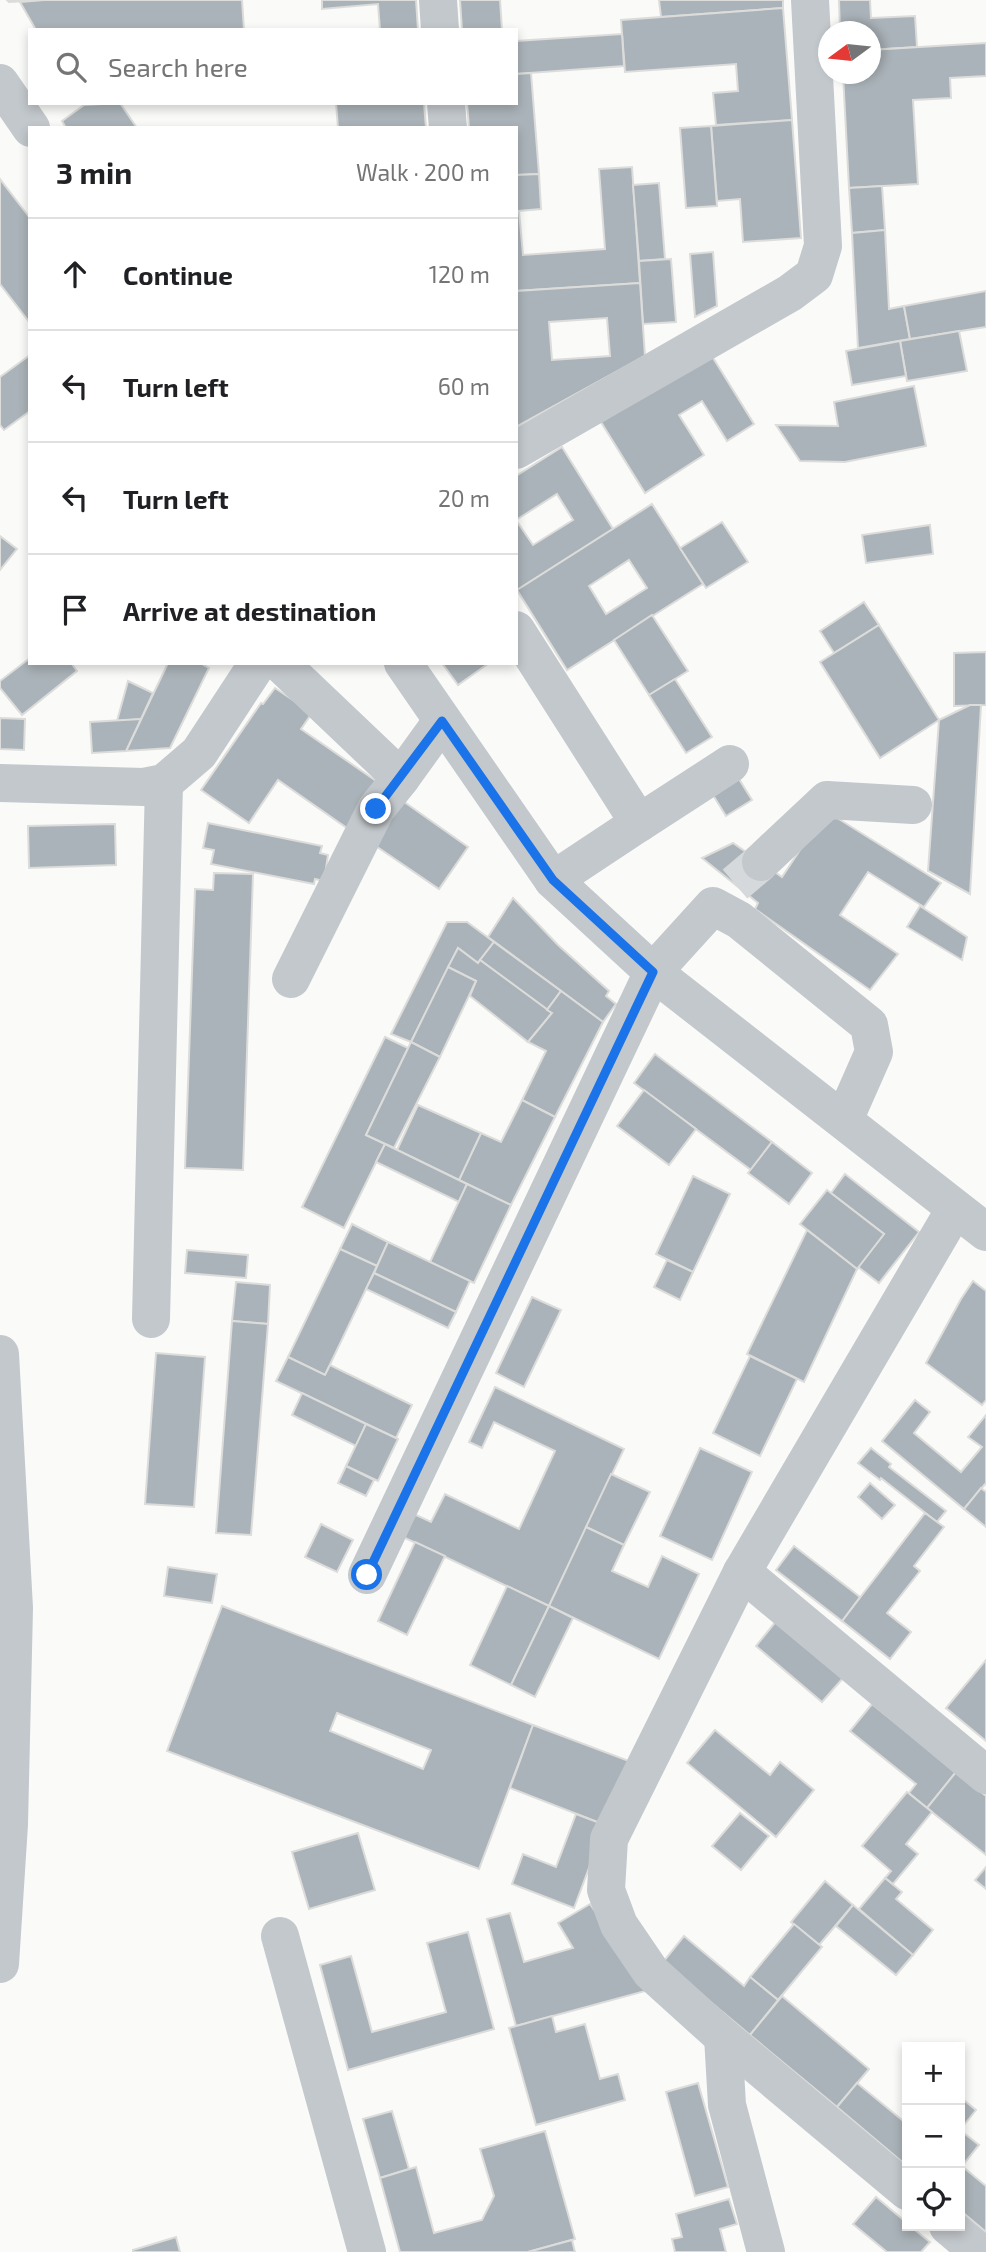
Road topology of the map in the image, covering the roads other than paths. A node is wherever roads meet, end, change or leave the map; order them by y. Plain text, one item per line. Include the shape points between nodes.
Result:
1 (438, 0) edge
2 (810, 0) edge
3 (440, 28) edge
4 (0, 83) edge
5 (446, 105) edge
6 (30, 126) edge
7 (448, 126) edge
8 (518, 449) edge
9 (518, 633) edge
10 (257, 665) edge
11 (282, 665) edge
12 (404, 665) edge
13 (442, 721) junction
14 (730, 764) dead end
15 (401, 778) junction
16 (0, 783) edge
17 (164, 783) junction
18 (913, 805) dead end
19 (639, 823) junction
20 (553, 880) junction
21 (736, 884) junction
22 (653, 972) junction
23 (291, 979) dead end
24 (844, 1120) junction
25 (956, 1209) junction
26 (986, 1232) edge
27 (151, 1319) dead end
28 (0, 1354) edge
29 (742, 1572) junction
30 (367, 1575) dead end
31 (986, 1775) edge
32 (5, 1819) edge
33 (280, 1936) dead end
34 (0, 1965) edge
35 (723, 2037) junction
36 (902, 2187) edge
37 (954, 2231) edge
38 (367, 2252) edge
39 (766, 2252) edge
40 (979, 2252) edge

1 - 3 street
2 - 8 street via 823,246 814,275
4 - 6 street
5 - 7 street
9 - 19 street
10 - 17 street via 199,753
11 - 15 street
12 - 13 street
13 - 15 street
13 - 20 street
14 - 19 street
15 - 23 street via 376,809
16 - 17 street via 144,787
17 - 27 street
18 - 21 street via 827,800
19 - 20 street
20 - 22 street
21 - 22 street
21 - 24 street via 739,920 869,1025 874,1052
22 - 24 street
22 - 30 street
24 - 25 street
25 - 26 street
25 - 29 street
28 - 32 street via 14,1608
29 - 31 street
29 - 35 street via 609,1839 606,1890 619,1925 651,1972
32 - 34 street
33 - 38 street
35 - 36 street
35 - 39 street via 727,2105
37 - 40 street

